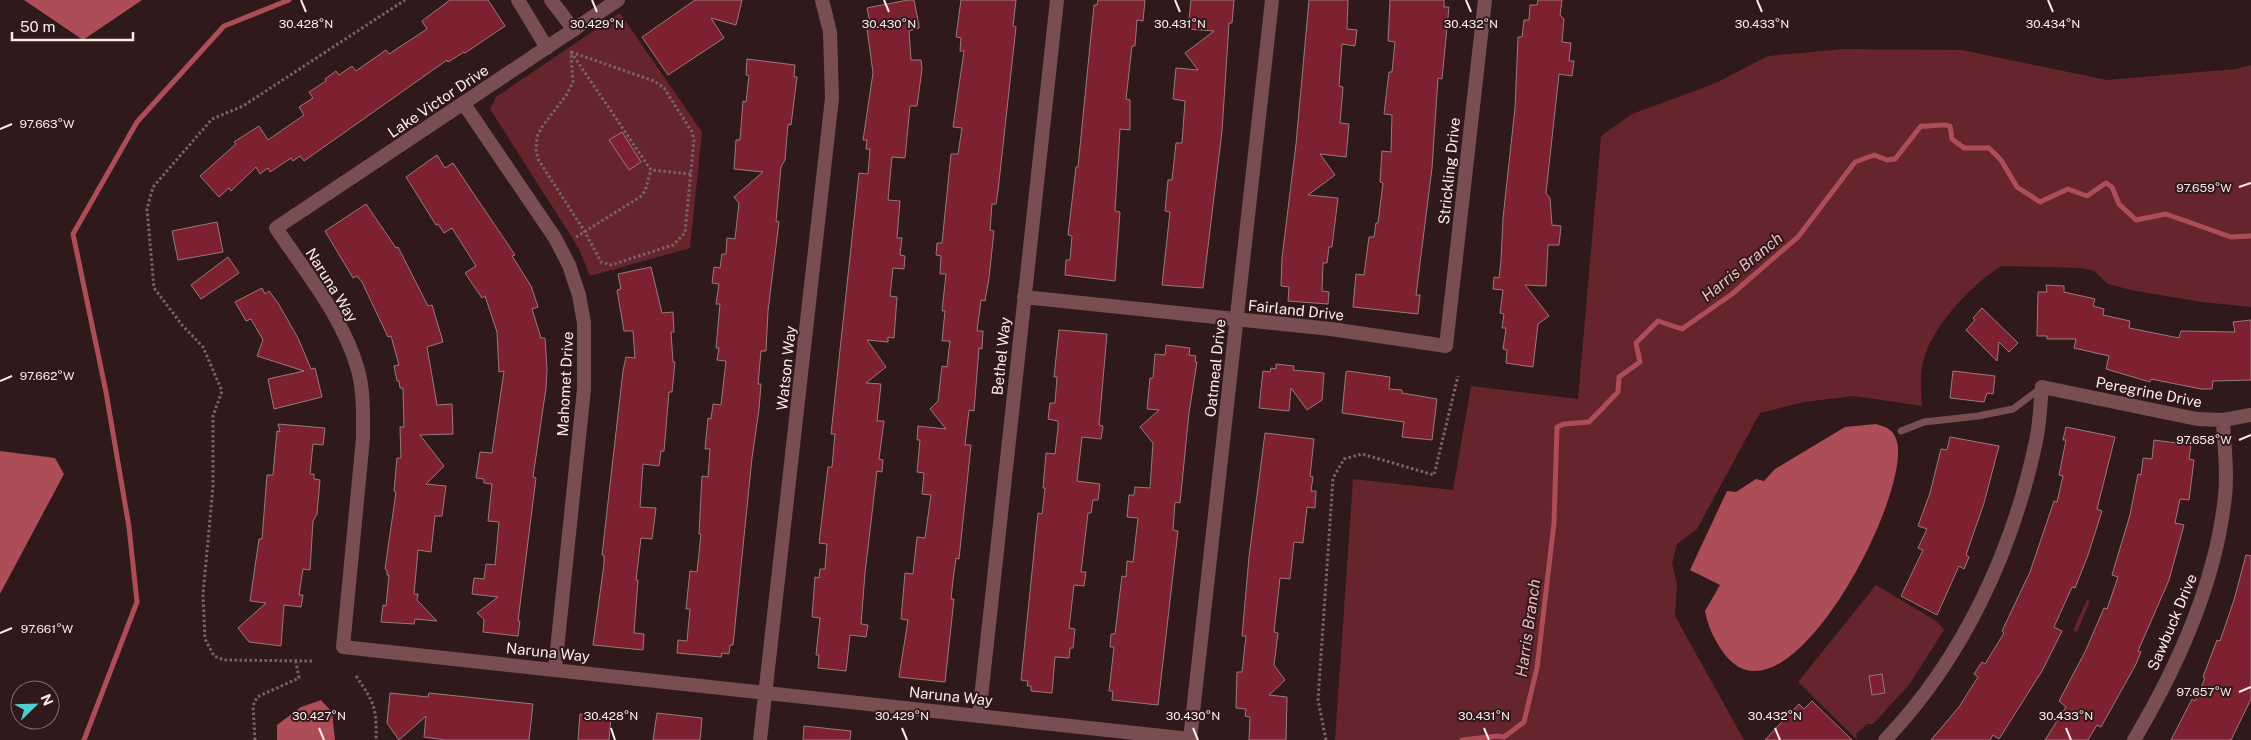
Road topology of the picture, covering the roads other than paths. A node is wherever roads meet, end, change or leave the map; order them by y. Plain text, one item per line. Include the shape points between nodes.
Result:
1 (518, 0) edge
2 (551, 0) edge
3 (618, 0) edge
4 (822, 0) edge
5 (1057, 0) edge
6 (1272, 0) edge
7 (1485, 0) edge
8 (574, 30) junction
9 (546, 48) junction
10 (464, 104) junction
11 (276, 228) joint
12 (1024, 297) junction
13 (1237, 321) junction
14 (1446, 346) joint
15 (2042, 387) junction
16 (2251, 415) edge
17 (2222, 420) junction
18 (1901, 431) dead end
19 (555, 669) junction
20 (767, 692) junction
21 (979, 716) junction
22 (1190, 739) edge
23 (760, 740) edge
24 (1885, 740) edge
25 (2134, 740) edge

1 - 9 street
2 - 8 street
3 - 8 street, Lake Victor Drive
4 - 20 street, Watson Way via 830,32 832,98
5 - 12 street, Bethel Way
6 - 13 street, Oatmeal Drive
7 - 14 street, Strickling Drive
8 - 9 street, Lake Victor Drive
9 - 10 street, Lake Victor Drive
10 - 11 street, Lake Victor Drive
10 - 19 street, Mahomet Drive via 555,238 569,265 584,323 584,389
11 - 19 street, Naruna Way via 333,312 358,371 363,438 343,647
12 - 13 street, Fairland Drive
12 - 21 street, Bethel Way
13 - 14 street, Fairland Drive via 1331,329
13 - 22 street, Oatmeal Drive
15 - 17 street, Peregrine Drive via 2197,419
15 - 18 lane via 2013,409 1924,422
15 - 24 street via 2037,439 2016,516 1978,610 1946,663 1905,719
16 - 17 street, Peregrine Drive
17 - 25 street, Sawbuck Drive via 2226,494 2218,542 2204,593
19 - 20 street, Naruna Way
20 - 21 street, Naruna Way
20 - 23 street, Watson Way
21 - 22 street, Naruna Way

